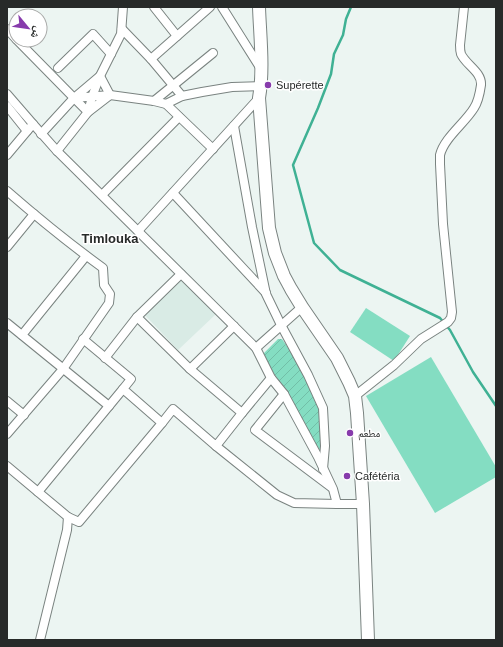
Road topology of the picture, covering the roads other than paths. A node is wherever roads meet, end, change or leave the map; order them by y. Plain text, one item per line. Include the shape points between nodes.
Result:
1 (123, 7) edge
2 (154, 7) edge
3 (210, 7) edge
4 (222, 7) edge
5 (259, 7) edge
6 (464, 7) edge
7 (122, 29) junction
8 (177, 36) junction
9 (23, 48) edge
10 (213, 53) dead end
11 (111, 54) junction
12 (150, 59) junction
13 (58, 68) dead end
14 (261, 69) junction
15 (100, 76) junction
16 (173, 86) junction
17 (260, 92) junction
18 (7, 94) edge
19 (110, 95) junction
20 (182, 96) junction
21 (92, 97) junction
22 (74, 98) junction
23 (154, 101) junction
24 (166, 104) junction
25 (7, 106) edge
26 (88, 112) junction
27 (179, 117) junction
28 (234, 126) junction
29 (30, 127) junction
30 (42, 134) junction
31 (213, 149) junction
32 (57, 151) junction
33 (7, 155) edge
34 (7, 191) edge
35 (173, 193) junction
36 (102, 195) junction
37 (34, 214) junction
38 (138, 231) junction
39 (7, 247) edge
40 (86, 256) junction
41 (181, 274) junction
42 (266, 294) junction
43 (302, 307) junction
44 (137, 317) junction
45 (7, 323) edge
46 (281, 325) junction
47 (234, 326) junction
48 (22, 335) junction
49 (83, 339) junction
50 (256, 348) junction
51 (105, 358) junction
52 (63, 369) junction
53 (190, 369) junction
54 (271, 378) junction
55 (123, 389) junction
56 (284, 394) junction
57 (355, 396) junction
58 (7, 401) edge
59 (109, 406) junction
60 (242, 413) junction
61 (24, 414) junction
62 (162, 423) junction
63 (7, 434) edge
64 (216, 446) junction
65 (7, 466) edge
66 (324, 469) junction
67 (333, 488) junction
68 (38, 492) junction
69 (337, 504) junction
70 (363, 504) junction
71 (68, 517) junction
72 (40, 640) edge
73 (368, 640) edge

1 - 7 street
2 - 8 street
3 - 8 street
4 - 14 street
5 - 14 street
6 - 57 street via 460,51 478,75 481,84 474,109 449,139 440,155 442,224 451,318 420,339 394,365
7 - 11 street
7 - 12 street
8 - 12 street
9 - 22 street
10 - 16 street
11 - 13 street via 93,34
11 - 15 street
12 - 16 street
14 - 17 street
15 - 19 street
15 - 21 street
15 - 22 street
16 - 20 street
16 - 23 street
17 - 20 street via 232,87
17 - 28 street
17 - 43 street via 269,228 284,276
18 - 29 street
19 - 21 street
19 - 23 street
19 - 26 street
20 - 24 street
21 - 22 street
21 - 26 street
22 - 26 street
22 - 30 street
23 - 24 street
24 - 27 street
25 - 29 street
26 - 32 street
27 - 31 street
27 - 36 street
28 - 31 street
28 - 42 street
29 - 30 street
29 - 33 street
30 - 32 street
31 - 35 street
32 - 36 street
34 - 37 street
35 - 38 street
35 - 42 street
36 - 38 street
37 - 39 street
37 - 40 street
38 - 41 street
40 - 48 street
40 - 49 street via 103,268 104,285 110,294 109,303
41 - 44 street
41 - 47 street
42 - 46 street
43 - 46 street
43 - 57 street via 337,358
44 - 51 street
44 - 53 street
45 - 48 street
46 - 50 street
46 - 66 street via 323,408
47 - 50 street
47 - 53 street
48 - 52 street
49 - 51 street
49 - 52 street
50 - 54 street
51 - 55 street via 131,379
52 - 59 street
52 - 61 street
53 - 60 street
54 - 56 street
54 - 60 street
55 - 59 street
55 - 62 street
56 - 66 street
56 - 67 street via 255,430
57 - 70 street
58 - 61 street
59 - 68 street
60 - 64 street
61 - 63 street
62 - 64 street via 173,409
62 - 71 street via 79,522
64 - 69 street via 277,495 294,503
65 - 68 street
66 - 67 street
67 - 69 street
68 - 71 street
69 - 70 street
70 - 73 street
71 - 72 street

